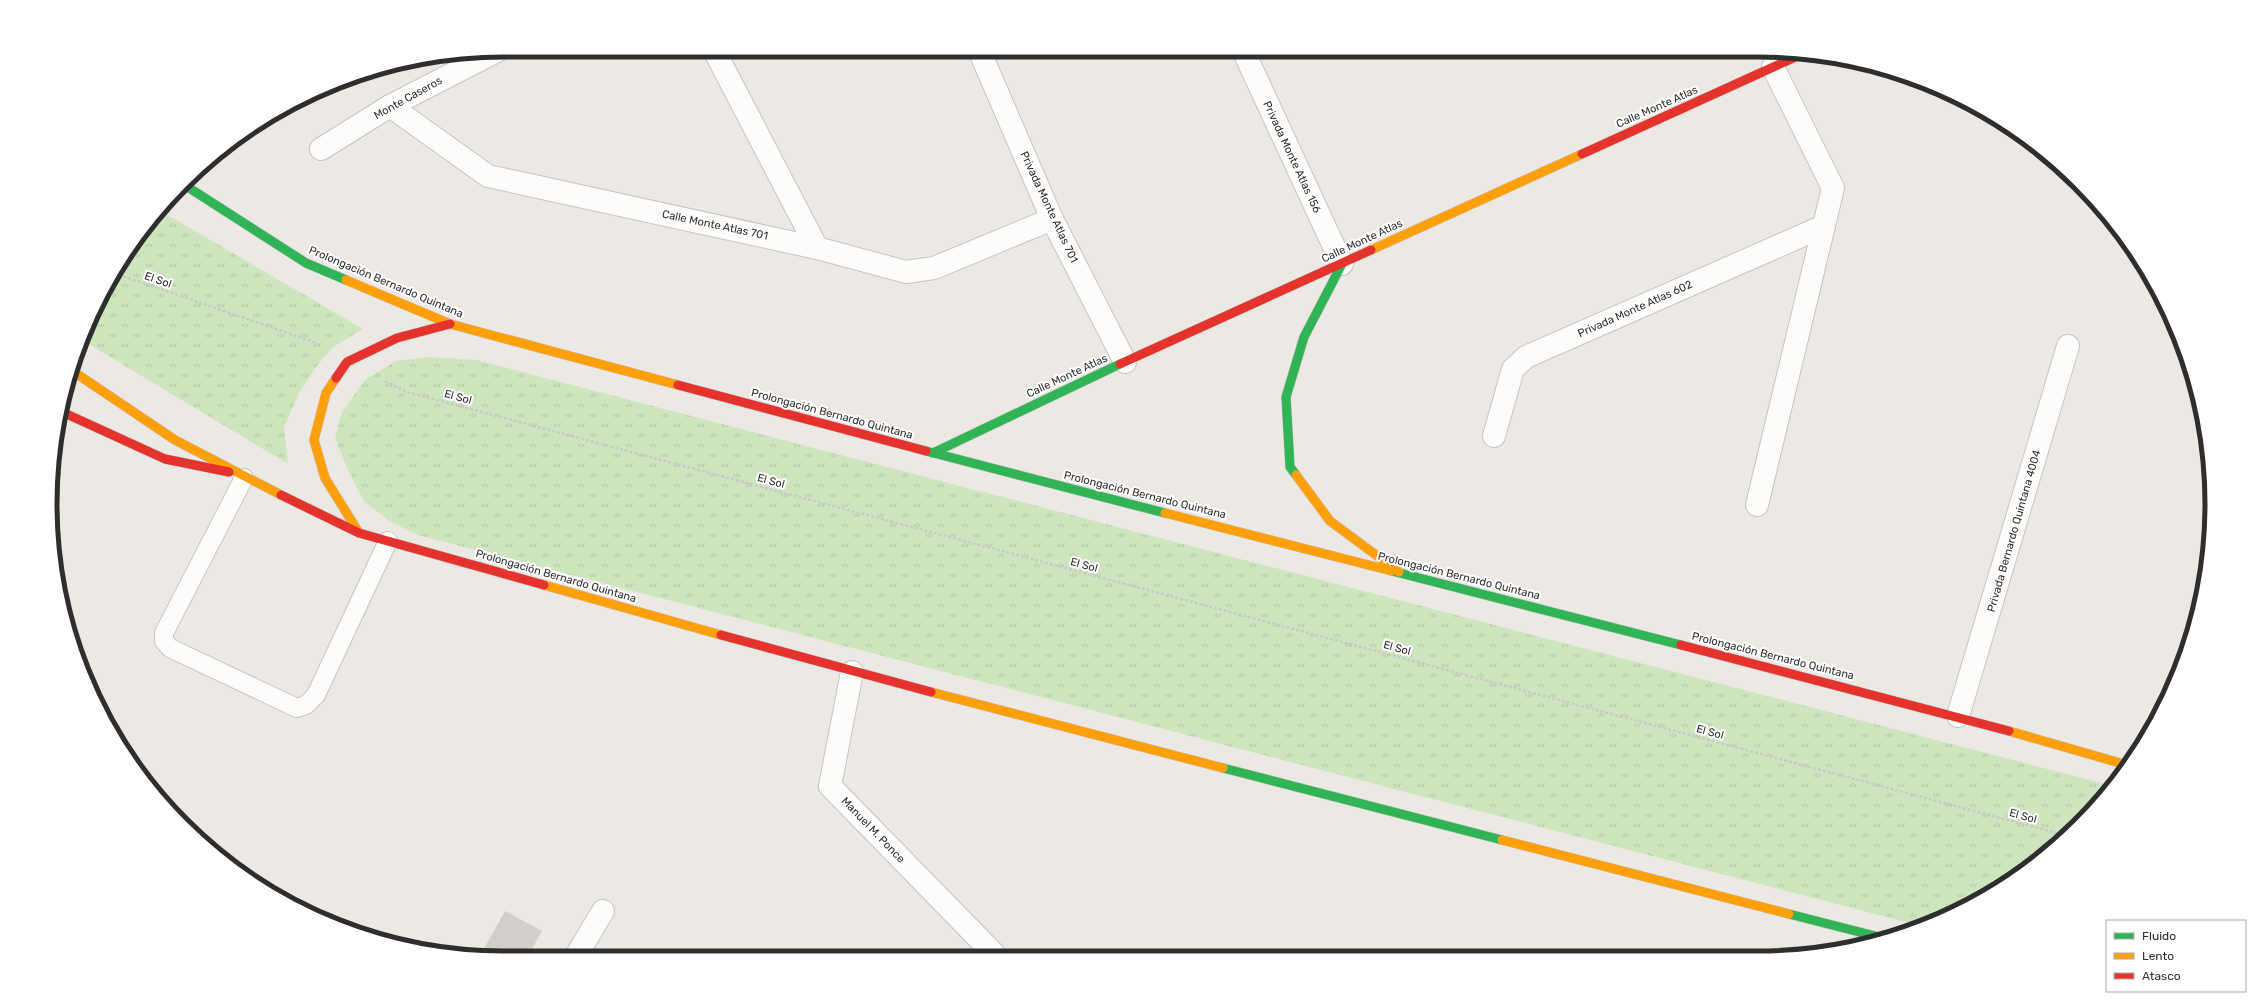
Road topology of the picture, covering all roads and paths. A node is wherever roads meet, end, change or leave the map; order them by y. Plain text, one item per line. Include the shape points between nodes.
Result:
1 (718, 57) edge
2 (982, 57) edge
3 (1246, 57) edge
4 (484, 58) edge
5 (1792, 59) edge
6 (1773, 67) junction
7 (390, 106) junction
8 (321, 149) dead end
9 (188, 188) edge
10 (1052, 219) junction
11 (1824, 226) junction
12 (816, 248) junction
13 (1342, 264) junction
14 (120, 275) edge
15 (450, 324) junction
16 (2068, 346) dead end
17 (347, 362) junction
18 (1125, 362) junction
19 (77, 374) edge
20 (67, 414) edge
21 (1494, 436) dead end
22 (933, 453) junction
23 (240, 476) junction
24 (1756, 505) dead end
25 (359, 533) junction
26 (388, 541) junction
27 (1399, 572) junction
28 (852, 672) junction
29 (1958, 716) junction
30 (2121, 764) edge
31 (2060, 834) edge
32 (603, 912) dead end
33 (1872, 936) edge
34 (579, 951) edge
35 (992, 951) edge

1 - 12 street
2 - 10 street, Privada Monte Atlas 701
3 - 13 street, Privada Monte Atlas 156
4 - 7 street, Monte Caseros
5 - 6 main road, Calle Monte Atlas
6 - 11 street via 1833,188
6 - 13 main road, Calle Monte Atlas
7 - 8 street, Monte Caseros
7 - 12 street, Calle Monte Atlas 701 via 488,176
9 - 15 main road, Prolongación Bernardo Quintana via 306,263
10 - 12 street, Calle Monte Atlas 701 via 934,268 906,272
10 - 18 street, Privada Monte Atlas 701
11 - 21 street, Privada Monte Atlas 602 via 1526,357 1513,369
11 - 24 street
13 - 18 main road, Calle Monte Atlas
13 - 27 main road via 1304,337 1286,397 1290,467 1330,521
14 - 17 path, El Sol via 311,341
15 - 17 main road via 397,338
15 - 22 main road, Prolongación Bernardo Quintana
16 - 29 street, Privada Bernardo Quintana 4004
17 - 25 main road via 326,393 314,440 325,478
17 - 31 path, El Sol via 407,392
18 - 22 main road, Calle Monte Atlas
19 - 23 main road, Prolongación Bernardo Quintana via 175,440
20 - 23 main road via 165,459
22 - 27 main road, Prolongación Bernardo Quintana
23 - 25 main road, Prolongación Bernardo Quintana
23 - 26 lane via 164,633 164,641 170,648 296,708 306,705 316,695
25 - 26 main road, Prolongación Bernardo Quintana
26 - 28 main road, Prolongación Bernardo Quintana
27 - 29 main road, Prolongación Bernardo Quintana
28 - 33 main road, Prolongación Bernardo Quintana
28 - 35 street, Manuel M. Ponce via 830,786
29 - 30 main road, Prolongación Bernardo Quintana
32 - 34 street

